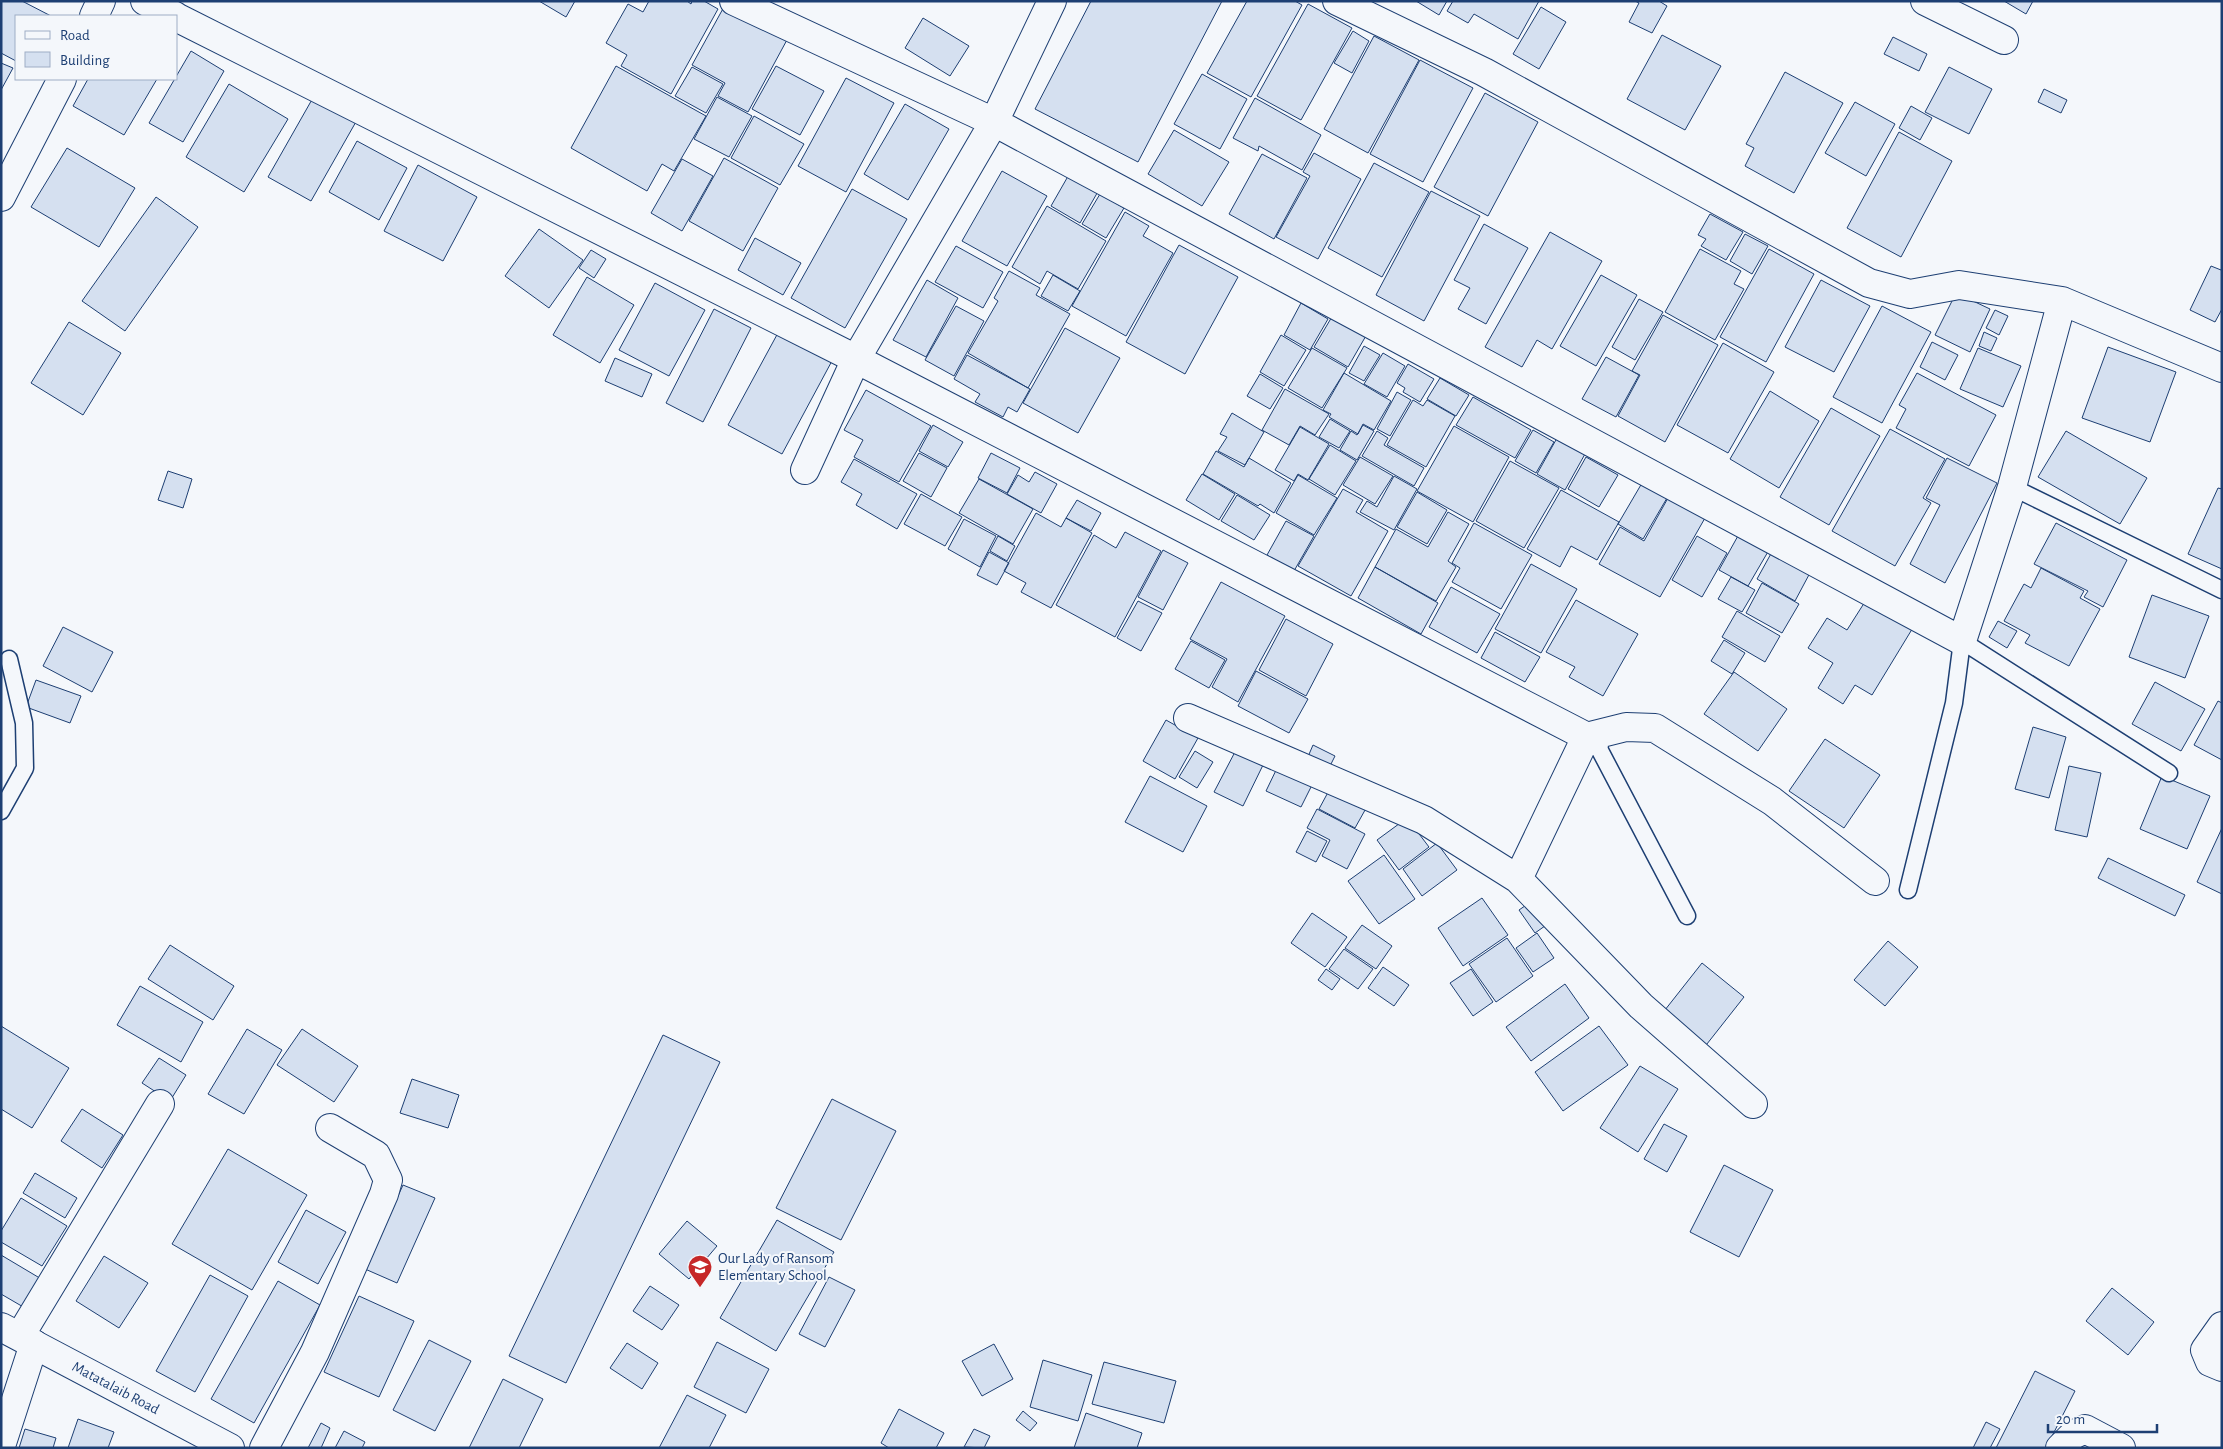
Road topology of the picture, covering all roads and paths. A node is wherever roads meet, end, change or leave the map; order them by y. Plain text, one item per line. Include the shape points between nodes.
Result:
1 (101, 1) edge
2 (145, 1) edge
3 (735, 1) edge
4 (1052, 1) edge
5 (1337, 1) edge
6 (1925, 1) edge
7 (94, 15) edge
8 (172, 15) edge
9 (178, 18) edge
10 (2004, 40) dead end
11 (61, 80) edge
12 (994, 122) junction
13 (1, 197) edge
14 (2062, 301) junction
15 (856, 359) junction
16 (2222, 368) edge
17 (805, 470) dead end
18 (2012, 487) junction
19 (2222, 590) edge
20 (1962, 641) junction
21 (9, 659) dead end
22 (1188, 718) dead end
23 (1590, 739) junction
24 (2169, 773) dead end
25 (1, 811) edge
26 (1518, 879) junction
27 (1875, 881) dead end
28 (1908, 890) dead end
29 (1687, 916) dead end
30 (160, 1104) dead end
31 (1753, 1104) dead end
32 (330, 1128) dead end
33 (2222, 1326) edge
34 (18, 1336) edge
35 (2222, 1367) edge
36 (1, 1446) edge
37 (230, 1448) edge
38 (264, 1448) edge
39 (2060, 1448) edge
40 (2121, 1448) edge

1 - 7 street
2 - 8 street
3 - 12 street
4 - 12 street
5 - 14 street via 1484,72 1869,283 1910,294 1959,286
6 - 10 street
9 - 15 street
11 - 13 street
12 - 15 street
12 - 20 street
14 - 16 street
14 - 18 street
15 - 17 street
15 - 23 street
18 - 19 lane
18 - 20 street
20 - 24 lane
20 - 28 lane via 1954,703
21 - 25 lane via 24,723 25,768
22 - 26 street via 1424,820
23 - 26 street
23 - 27 street via 1626,727 1655,728 1772,801
23 - 29 lane
26 - 31 street via 1641,1006
30 - 34 street
32 - 38 street via 376,1155 388,1180 315,1352
33 - 35 street via 2205,1350 2210,1362
34 - 36 street
34 - 37 street, Matatalaib Road
39 - 40 street via 2085,1429

